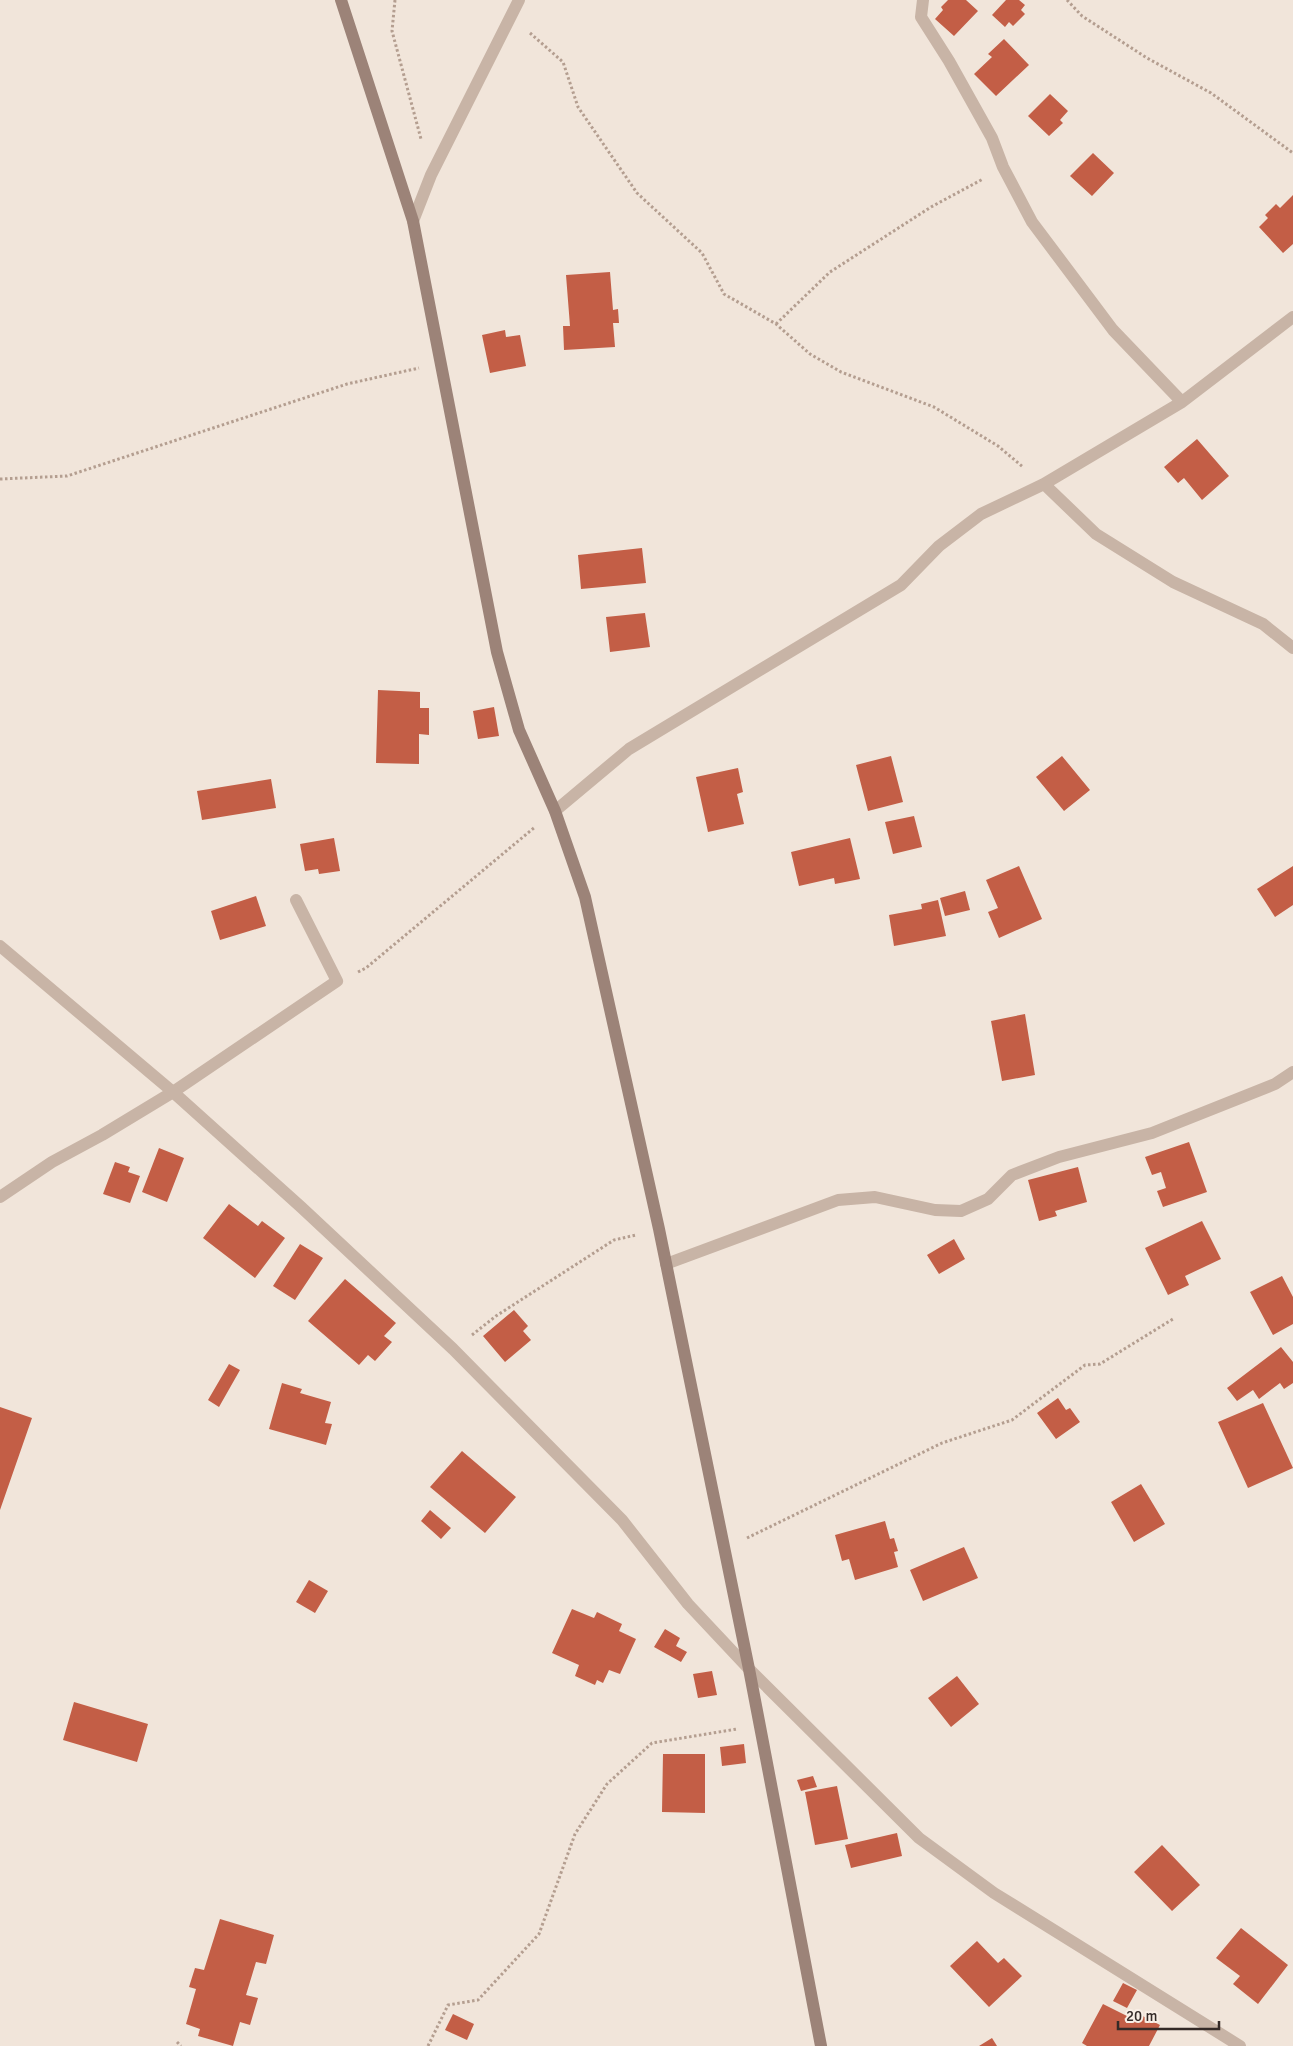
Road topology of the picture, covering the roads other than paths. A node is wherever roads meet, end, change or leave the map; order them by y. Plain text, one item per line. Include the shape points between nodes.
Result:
1 (341, 0) edge
2 (519, 0) edge
3 (923, 0) edge
4 (413, 221) junction
5 (1293, 318) edge
6 (1182, 402) junction
7 (1044, 484) junction
8 (1293, 648) edge
9 (555, 811) junction
10 (296, 900) dead end
11 (0, 946) edge
12 (1293, 1072) edge
13 (173, 1092) junction
14 (0, 1197) edge
15 (666, 1264) junction
16 (749, 1668) junction
17 (821, 2046) edge
18 (1240, 2046) edge

1 - 4 street
2 - 4 street via 431,176
3 - 6 street via 921,17 950,61 992,138 1003,167 1032,222 1113,330
4 - 9 street via 497,652 519,730
5 - 6 street
6 - 7 street
7 - 8 street via 1096,534 1173,582 1262,624
7 - 9 street via 981,514 939,546 901,585 629,749
9 - 15 street via 585,897
10 - 13 street via 337,981
11 - 13 street
12 - 15 street via 1275,1084 1152,1133 1059,1157 1012,1175 988,1199 961,1210 935,1210 875,1198 838,1200
13 - 14 street via 52,1162
13 - 16 street via 453,1349 622,1520 688,1604
15 - 16 street
16 - 17 street
16 - 18 street via 919,1838 994,1893

